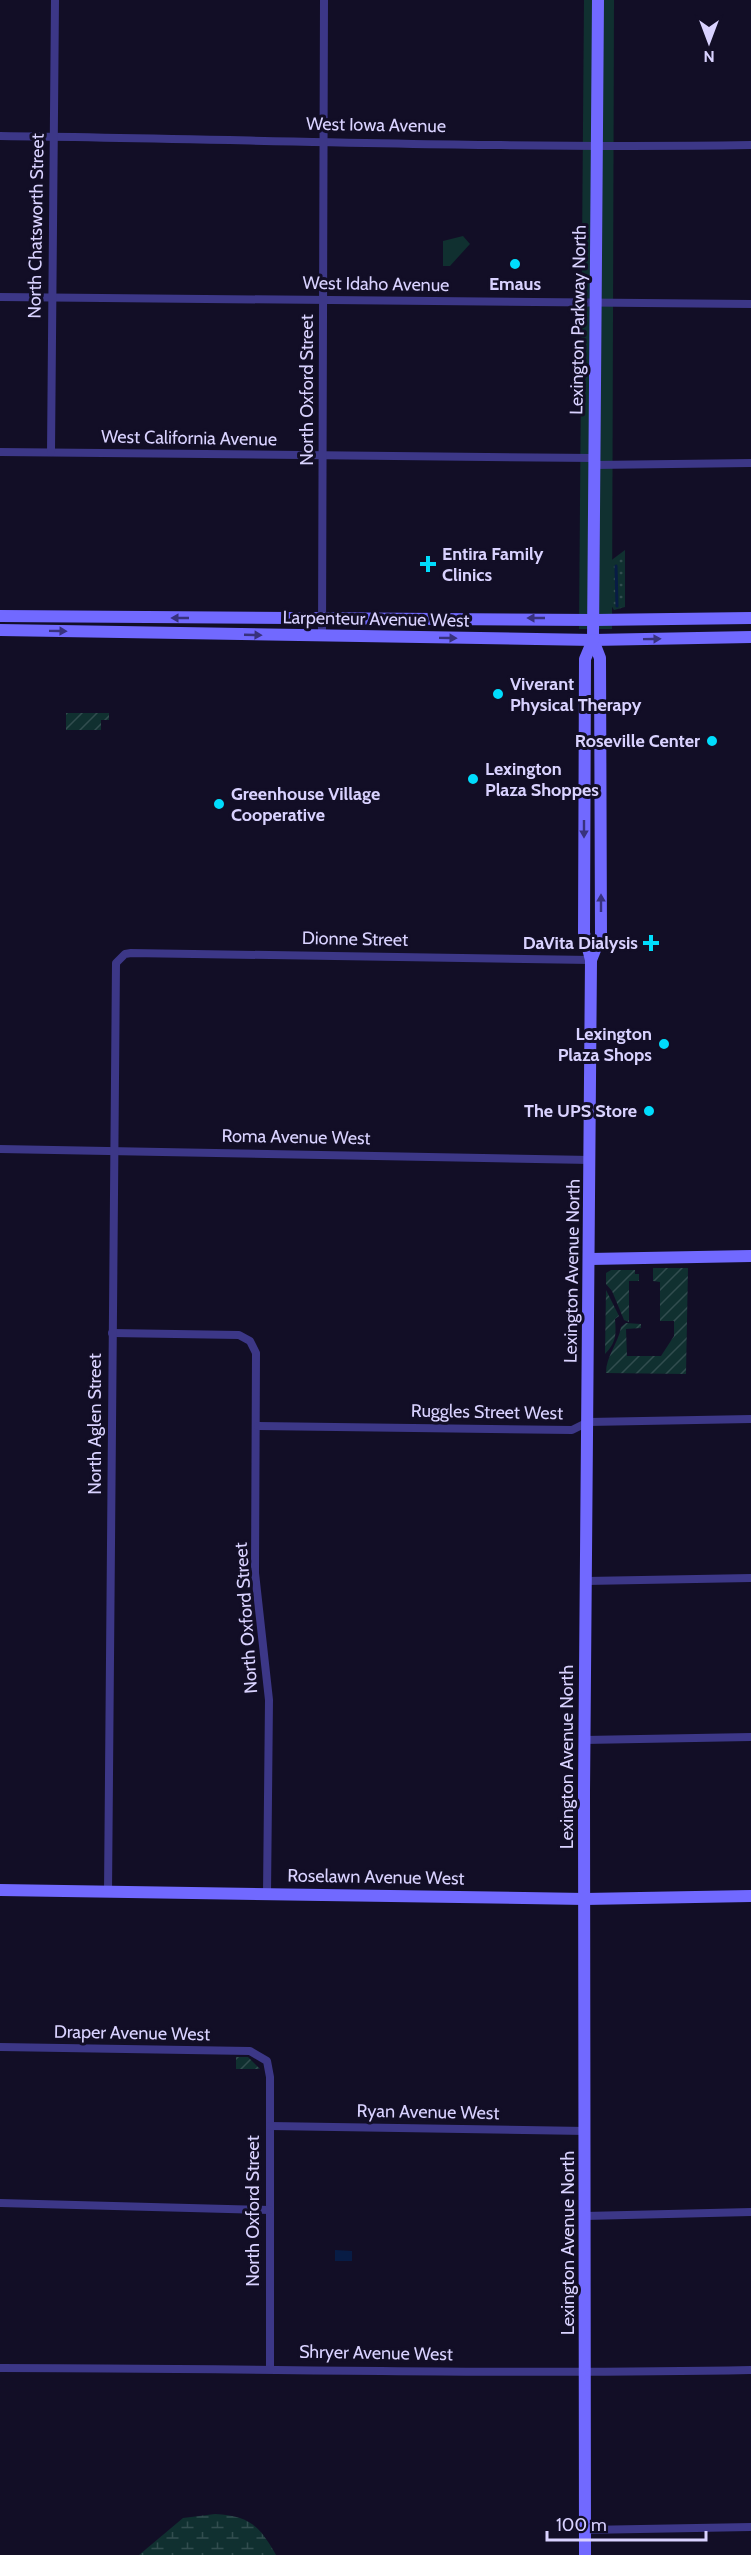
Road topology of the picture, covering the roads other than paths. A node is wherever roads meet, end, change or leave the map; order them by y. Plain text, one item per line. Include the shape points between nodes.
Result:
1 (55, 0) edge
2 (324, 0) edge
3 (598, 0) edge
4 (0, 136) edge
5 (53, 137) junction
6 (326, 140) junction
7 (751, 145) edge
8 (597, 148) junction
9 (0, 297) edge
10 (51, 298) junction
11 (323, 300) junction
12 (595, 304) junction
13 (751, 304) edge
14 (0, 452) edge
15 (51, 452) junction
16 (323, 456) junction
17 (594, 462) junction
18 (751, 463) edge
19 (0, 616) edge
20 (322, 617) junction
21 (751, 618) edge
22 (594, 620) junction
23 (0, 630) edge
24 (322, 637) junction
25 (751, 637) edge
26 (594, 640) junction
27 (120, 958) joint
28 (591, 960) junction
29 (0, 1149) edge
30 (116, 1150) junction
31 (591, 1160) junction
32 (751, 1256) edge
33 (590, 1259) junction
34 (112, 1333) junction
35 (751, 1419) edge
36 (588, 1422) junction
37 (258, 1426) junction
38 (751, 1578) edge
39 (586, 1581) junction
40 (751, 1737) edge
41 (584, 1740) junction
42 (0, 1890) edge
43 (108, 1892) junction
44 (267, 1894) junction
45 (751, 1896) edge
46 (585, 1899) junction
47 (0, 2047) edge
48 (263, 2057) joint
49 (270, 2126) junction
50 (586, 2131) junction
51 (0, 2203) edge
52 (269, 2210) junction
53 (751, 2212) edge
54 (585, 2216) junction
55 (0, 2368) edge
56 (270, 2368) junction
57 (751, 2370) edge
58 (586, 2373) junction
59 (751, 2527) edge
60 (585, 2530) junction
61 (585, 2555) edge

1 - 5 street, North Chatsworth Street
2 - 6 street, North Oxford Street
3 - 8 main road, Lexington Parkway North
4 - 5 street, West Iowa Avenue
5 - 6 street, West Iowa Avenue
5 - 10 street, North Chatsworth Street
6 - 8 street, West Iowa Avenue
6 - 11 street, North Oxford Street
7 - 8 street, West Iowa Avenue
8 - 12 main road, Lexington Parkway North
9 - 10 street, West Idaho Avenue
10 - 11 street, West Idaho Avenue
10 - 15 street, North Chatsworth Street
11 - 12 street, West Idaho Avenue
11 - 16 street, North Oxford Street
12 - 13 street, West Idaho Avenue
12 - 17 main road, Lexington Parkway North
14 - 15 street, West California Avenue
15 - 16 street, West California Avenue
16 - 17 street, West California Avenue
16 - 20 street, North Oxford Street
17 - 18 street, West California Avenue
17 - 22 main road, Lexington Parkway North
20 -> 19 main road, Larpenteur Avenue West
22 -> 20 main road, Larpenteur Avenue West
20 - 24 street, North Oxford Street
21 - 22 main road, Larpenteur Avenue West
22 - 26 main road, Lexington Parkway North
23 -> 24 main road, Larpenteur Avenue West
24 -> 26 main road, Larpenteur Avenue West
26 -> 25 main road, Larpenteur Avenue West
26 - 28 main road, Lexington Avenue North via 600,658 601,935
27 - 28 street, Dionne Street via 142,953
27 - 30 street, North Aglen Street via 114,970
28 - 31 main road, Lexington Avenue North
29 - 30 street, Roma Avenue West
30 - 31 street, Roma Avenue West
30 - 34 street, North Aglen Street
31 - 33 main road, Lexington Avenue North
32 - 33 main road
33 - 36 main road, Lexington Avenue North
34 - 37 street, North Oxford Street via 239,1335 250,1341 256,1353
34 - 43 street, North Aglen Street
35 - 36 street, Ruggles Street West
36 - 37 street, Ruggles Street West via 572,1430
36 - 39 main road, Lexington Avenue North
37 - 44 street, North Oxford Street via 255,1573 269,1700
38 - 39 street
39 - 41 main road, Lexington Avenue North
40 - 41 street
41 - 46 main road, Lexington Avenue North
42 - 43 main road, Roselawn Avenue West
43 - 44 main road, Roselawn Avenue West
44 - 46 main road, Roselawn Avenue West
45 - 46 main road, Roselawn Avenue West
46 - 50 main road, Lexington Avenue North
47 - 48 street, Draper Avenue West via 250,2051
48 - 49 street, North Oxford Street via 270,2069
49 - 50 street, Ryan Avenue West
49 - 52 street, North Oxford Street
50 - 54 main road, Lexington Avenue North
51 - 52 street
52 - 56 street, North Oxford Street
53 - 54 street
54 - 58 main road, Lexington Avenue North
55 - 56 street, Shryer Avenue West
56 - 58 street, Shryer Avenue West
57 - 58 street, Shryer Avenue West
58 - 60 main road, Lexington Avenue North
59 - 60 street
60 - 61 main road, Lexington Avenue North

